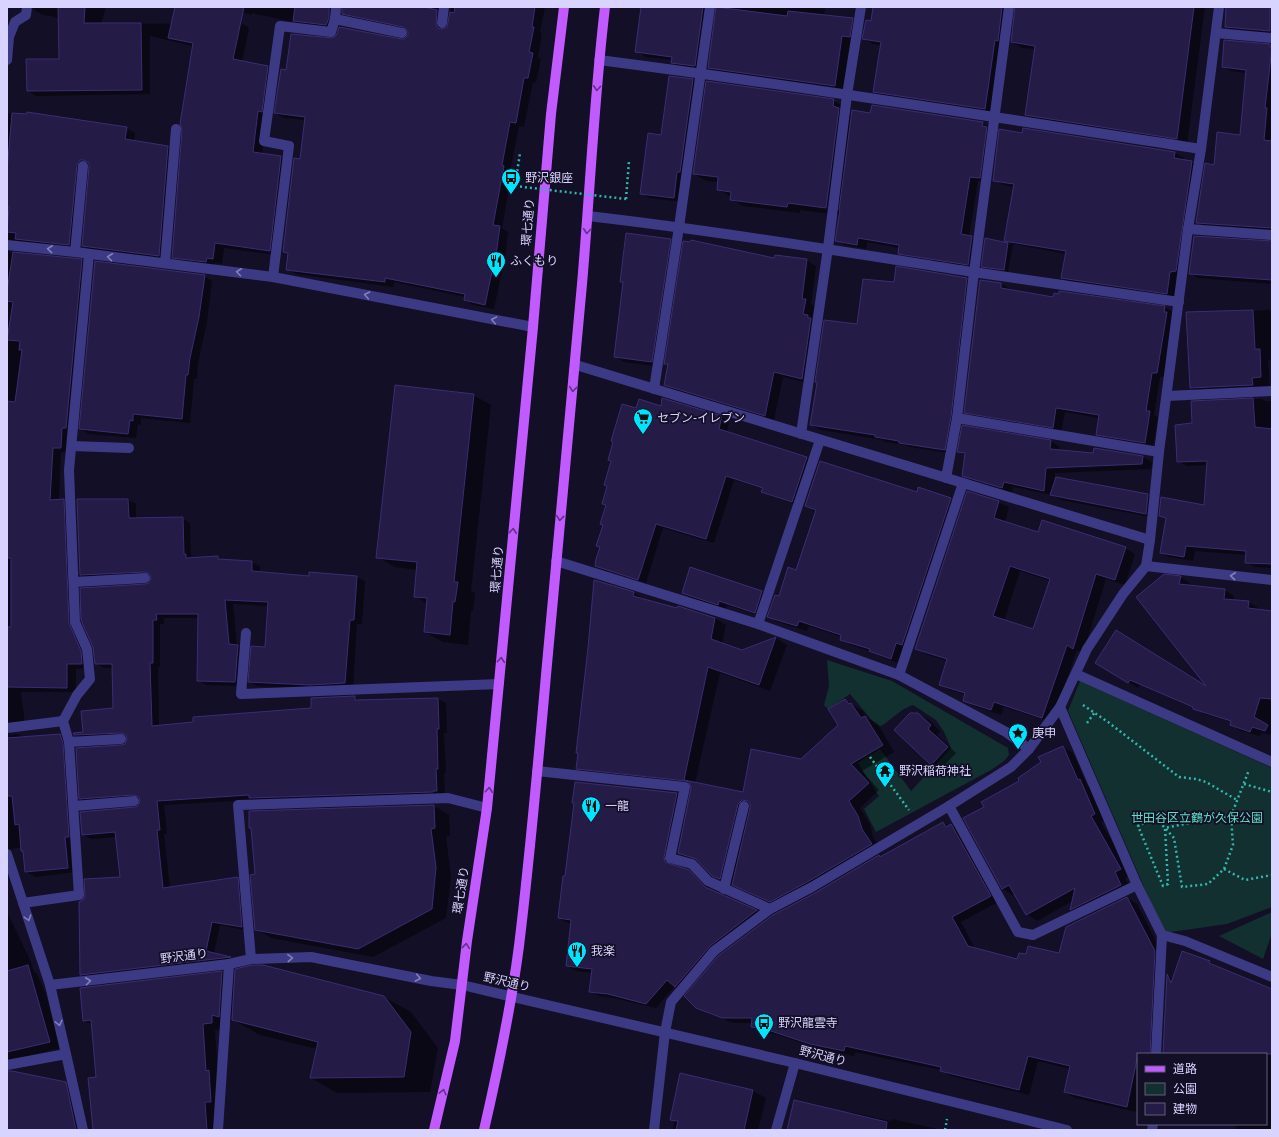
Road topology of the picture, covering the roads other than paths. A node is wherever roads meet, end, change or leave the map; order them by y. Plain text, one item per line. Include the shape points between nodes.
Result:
1 (28, 7) edge
2 (336, 7) edge
3 (444, 7) edge
4 (564, 7) edge
5 (605, 7) edge
6 (710, 7) edge
7 (861, 7) edge
8 (1009, 7) edge
9 (1219, 7) edge
10 (335, 19) junction
11 (11, 21) edge
12 (442, 23) dead end
13 (402, 33) dead end
14 (1216, 33) junction
15 (1272, 38) edge
16 (7, 60) edge
17 (599, 60) junction
18 (701, 74) junction
19 (847, 95) junction
20 (994, 117) junction
21 (176, 129) dead end
22 (1201, 149) junction
23 (83, 166) dead end
24 (588, 216) junction
25 (679, 227) junction
26 (1188, 229) junction
27 (1272, 235) edge
28 (7, 245) edge
29 (828, 248) junction
30 (75, 252) junction
31 (89, 254) junction
32 (165, 263) junction
33 (974, 272) junction
34 (273, 277) junction
35 (1179, 302) junction
36 (532, 328) junction
37 (576, 365) junction
38 (654, 389) junction
39 (1272, 391) edge
40 (1167, 396) junction
41 (957, 418) junction
42 (801, 434) junction
43 (820, 440) junction
44 (72, 446) junction
45 (128, 448) dead end
46 (1159, 452) junction
47 (946, 478) junction
48 (963, 483) junction
49 (1150, 540) junction
50 (556, 562) junction
51 (1146, 566) junction
52 (145, 578) dead end
53 (1272, 580) edge
54 (74, 582) junction
55 (758, 624) junction
56 (246, 633) dead end
57 (1076, 674) junction
58 (899, 675) junction
59 (499, 684) junction
60 (1060, 707) junction
61 (63, 721) junction
62 (7, 728) edge
63 (121, 739) dead end
64 (69, 742) junction
65 (1030, 749) junction
66 (1272, 762) edge
67 (537, 770) junction
68 (134, 801) dead end
69 (74, 806) junction
70 (744, 806) dead end
71 (949, 806) junction
72 (487, 808) junction
73 (7, 854) edge
74 (11, 880) edge
75 (1137, 885) junction
76 (724, 889) junction
77 (23, 903) junction
78 (770, 909) junction
79 (1162, 935) junction
80 (251, 959) junction
81 (229, 964) junction
82 (1272, 977) edge
83 (50, 985) junction
84 (462, 985) junction
85 (511, 996) junction
86 (665, 1032) junction
87 (1156, 1053) edge
88 (66, 1054) junction
89 (795, 1063) junction
90 (7, 1064) edge
91 (83, 1130) edge
92 (218, 1130) edge
93 (434, 1130) edge
94 (484, 1130) edge
95 (654, 1130) edge
96 (776, 1130) edge
97 (1067, 1130) edge

1 - 11 street via 26,15
2 - 10 street
3 - 12 street
4 - 36 main road, 環七通り via 551,114
5 - 17 main road
6 - 18 street
7 - 19 street
8 - 20 street
9 - 14 street
10 - 13 street
10 - 34 street via 331,32 280,26 264,141 289,146
11 - 16 street
14 - 15 street
14 - 22 street
17 - 18 street
17 -> 24 main road
18 - 19 street
18 - 25 street
19 - 20 street
19 - 29 street
20 - 22 street
20 - 33 street
21 - 32 street
22 - 26 street
23 - 30 street
24 - 25 street
24 -> 37 main road
25 - 29 street
25 - 38 street
26 - 27 street
26 - 35 street
30 -> 28 street
29 - 33 street
29 - 42 street
30 - 31 street
32 -> 31 street
31 - 44 street
34 -> 32 street
33 - 35 street
33 - 41 street
36 -> 34 street
35 - 40 street
59 -> 36 main road, 環七通り
37 - 38 street
37 -> 50 main road
38 - 42 street
39 - 40 street
40 - 46 street
41 - 46 street
41 - 47 street
42 - 43 street
43 - 47 street
43 - 55 street
44 - 45 street
44 - 54 street via 69,470
46 - 49 street
47 - 48 street
48 - 49 street
48 - 58 street
49 - 51 street
50 - 55 street
50 - 67 main road
53 -> 51 street
51 - 57 street via 1123,594 1087,649
52 - 54 street
54 - 61 street via 75,622 87,649 90,679
55 - 58 street
56 - 59 street via 241,694
57 - 60 street
57 - 66 street
58 - 65 street via 1006,732
72 -> 59 main road, 環七通り
60 - 65 street
60 - 75 street
61 - 62 street
61 - 64 street
63 - 64 street
64 - 69 street
65 - 71 street via 1011,767
67 - 76 street via 685,787 670,858 692,864 708,882
67 - 85 main road
68 - 69 street
69 - 77 street via 79,895
70 - 76 street
71 - 75 street via 1018,932 1033,935
71 - 78 street
72 - 80 street via 448,798 238,805
84 -> 72 main road, 環七通り
73 - 74 street
74 - 77 street
75 - 79 street
76 - 78 street
77 -> 83 street
78 - 86 street via 714,951 671,1002
79 - 82 street via 1185,941
79 - 87 street
80 - 81 street, 野沢通り
80 -> 84 street, 野沢通り via 311,957
83 -> 81 street, 野沢通り
81 - 92 street
83 -> 88 street
84 - 85 street, 野沢通り
93 -> 84 main road, 環七通り via 455,1041
85 - 86 street, 野沢通り
85 - 94 main road via 502,1051
86 - 89 street, 野沢通り
86 - 95 street
88 - 90 street
88 - 91 street
89 - 96 street
89 - 97 street, 野沢通り

